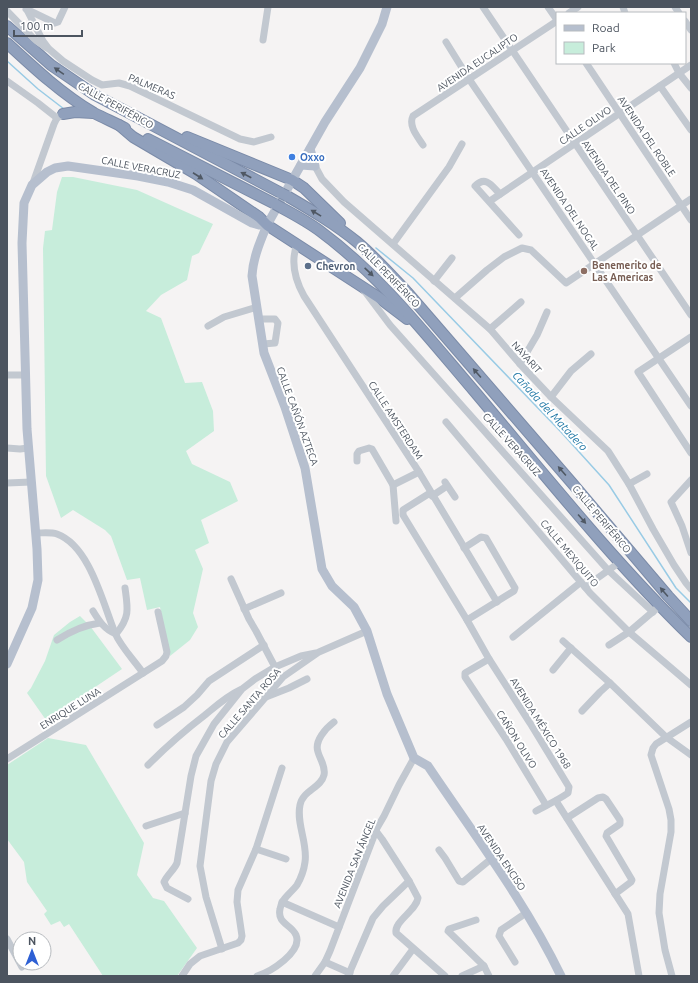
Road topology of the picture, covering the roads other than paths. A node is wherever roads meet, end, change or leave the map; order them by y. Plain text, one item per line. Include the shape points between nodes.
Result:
1 (66, 7) edge
2 (268, 7) edge
3 (387, 7) edge
4 (483, 7) edge
5 (548, 7) edge
6 (25, 8) edge
7 (7, 11) edge
8 (556, 19) edge
9 (556, 22) edge
10 (7, 26) edge
11 (263, 40) dead end
12 (446, 42) dead end
13 (7, 43) edge
14 (49, 49) junction
15 (512, 50) junction
16 (587, 64) edge
17 (674, 64) edge
18 (691, 66) edge
19 (679, 73) junction
20 (469, 79) junction
21 (7, 81) edge
22 (102, 85) junction
23 (660, 86) junction
24 (691, 88) edge
25 (60, 89) junction
26 (102, 99) junction
27 (95, 113) junction
28 (620, 113) junction
29 (60, 116) junction
30 (146, 122) junction
31 (119, 125) junction
32 (691, 130) edge
33 (271, 137) dead end
34 (574, 143) junction
35 (462, 144) dead end
36 (423, 145) dead end
37 (310, 149) junction
38 (301, 165) junction
39 (315, 166) junction
40 (533, 172) junction
41 (292, 180) junction
42 (32, 185) junction
43 (500, 194) junction
44 (691, 199) edge
45 (490, 201) junction
46 (682, 206) junction
47 (691, 220) edge
48 (267, 225) junction
49 (519, 235) dead end
50 (637, 236) junction
51 (358, 243) junction
52 (297, 244) junction
53 (393, 244) junction
54 (452, 258) dead end
55 (595, 264) junction
56 (434, 281) junction
57 (361, 286) junction
58 (455, 298) junction
59 (521, 302) dead end
60 (257, 307) junction
61 (547, 312) dead end
62 (691, 315) edge
63 (259, 319) junction
64 (208, 326) dead end
65 (490, 329) junction
66 (425, 334) junction
67 (691, 337) edge
68 (263, 344) junction
69 (591, 354) dead end
70 (658, 359) junction
71 (520, 364) junction
72 (7, 375) edge
73 (25, 375) junction
74 (551, 397) junction
75 (691, 406) edge
76 (446, 422) dead end
77 (7, 448) edge
78 (28, 448) junction
79 (691, 453) edge
80 (357, 461) dead end
81 (418, 472) junction
82 (647, 474) dead end
83 (691, 480) edge
84 (31, 482) junction
85 (7, 483) edge
86 (629, 484) junction
87 (393, 485) junction
88 (431, 494) junction
89 (455, 497) dead end
90 (396, 521) dead end
91 (36, 533) junction
92 (464, 548) junction
93 (691, 553) edge
94 (620, 562) junction
95 (608, 570) junction
96 (231, 579) dead end
97 (583, 585) junction
98 (125, 588) dead end
99 (691, 588) edge
100 (281, 593) dead end
101 (497, 602) junction
102 (244, 609) junction
103 (656, 609) junction
104 (93, 611) dead end
105 (158, 612) dead end
106 (467, 620) junction
107 (691, 620) edge
108 (100, 623) junction
109 (367, 631) junction
110 (629, 632) junction
111 (116, 634) junction
112 (513, 637) dead end
113 (691, 637) edge
114 (57, 640) dead end
115 (563, 641) dead end
116 (264, 645) junction
117 (609, 645) dead end
118 (571, 648) junction
119 (319, 652) junction
120 (489, 659) junction
121 (7, 664) edge
122 (275, 667) junction
123 (553, 670) dead end
124 (143, 673) junction
125 (307, 679) dead end
126 (610, 683) junction
127 (691, 685) edge
128 (242, 689) junction
129 (266, 698) junction
130 (582, 711) dead end
131 (334, 722) dead end
132 (691, 722) edge
133 (157, 725) dead end
134 (666, 737) junction
135 (691, 755) edge
136 (414, 758) junction
137 (7, 759) edge
138 (148, 765) dead end
139 (282, 768) dead end
140 (556, 801) junction
141 (546, 805) junction
142 (536, 812) dead end
143 (185, 813) junction
144 (567, 818) junction
145 (146, 826) dead end
146 (376, 831) junction
147 (256, 849) junction
148 (439, 850) dead end
149 (286, 859) dead end
150 (491, 859) junction
151 (409, 881) junction
152 (615, 894) junction
153 (188, 899) dead end
154 (282, 902) junction
155 (526, 913) junction
156 (476, 920) dead end
157 (339, 927) junction
158 (7, 940) edge
159 (12, 949) edge
160 (222, 949) junction
161 (413, 949) junction
162 (325, 962) junction
163 (515, 962) dead end
164 (484, 966) junction
165 (349, 974) edge
166 (182, 976) edge
167 (257, 976) edge
168 (315, 976) edge
169 (393, 976) edge
170 (445, 976) edge
171 (462, 976) edge
172 (489, 976) edge
173 (561, 976) edge
174 (640, 976) edge
175 (672, 976) edge

1 - 6 street, PALMERAS via 55,23
2 - 11 street
3 - 37 main road, CALLE CAÑÓN AZTECA via 382,24 360,68
4 - 15 street, AVENIDA DEL PINO
5 - 8 street
6 - 14 street, PALMERAS
7 - 14 street via 39,44
9 - 15 street, AVENIDA EUCALIPTO
26 -> 10 highway, CALLE PERIFÉRICO via 50,65
12 - 20 street, AVENIDA DEL NOGAL
13 - 25 highway, CALLE PERIFÉRICO
14 - 22 street, PALMERAS via 84,76
15 - 20 street, AVENIDA EUCALIPTO
15 - 34 street, AVENIDA DEL PINO
16 - 28 street, AVENIDA DEL ROBLE
17 - 19 street
18 - 19 street, CALLE OLIVO
19 - 23 street, CALLE OLIVO
19 - 24 street
20 - 36 street, AVENIDA EUCALIPTO via 413,116 411,125
20 - 40 street, AVENIDA DEL NOGAL
21 - 29 street
22 - 26 street
22 - 33 street, PALMERAS via 130,86 240,139 254,142
23 - 28 street, CALLE OLIVO
23 - 32 street
25 - 27 highway, CALLE PERIFÉRICO
25 - 29 highway via 67,102 67,109
26 - 30 highway, CALLE PERIFÉRICO
27 - 29 highway via 82,112
27 - 31 highway, CALLE PERIFÉRICO
28 - 34 street, CALLE OLIVO
28 - 46 street, AVENIDA DEL ROBLE
29 - 42 street
30 - 41 highway
51 -> 30 highway, CALLE PERIFÉRICO via 329,221 284,195
31 -> 48 highway via 133,137 196,174
31 -> 66 highway, CALLE PERIFÉRICO via 278,206 320,231 364,268
34 - 40 street, CALLE OLIVO
34 - 50 street, AVENIDA DEL PINO
35 - 53 street
37 - 38 main road, CALLE CAÑÓN AZTECA
37 - 39 main road
38 - 39 main road
38 - 41 main road, CALLE CAÑÓN AZTECA
39 - 53 street, NAYARIT via 322,179 344,202
40 - 43 street, CALLE OLIVO
40 - 55 street, AVENIDA DEL NOGAL
41 - 48 main road, CALLE CAÑÓN AZTECA
41 - 51 highway via 316,199
42 - 48 main road, CALLE VERACRUZ via 47,172 68,166 138,176 193,190 252,223
42 - 73 main road via 24,203 23,218
43 - 45 street, CALLE OLIVO
43 - 45 street via 488,182 480,181 475,186
44 - 46 street
45 - 49 street
46 - 47 street, AVENIDA DEL ROBLE
46 - 50 street
48 - 52 highway
48 - 60 main road, CALLE CAÑÓN AZTECA via 253,264 253,288
50 - 55 street
50 - 62 street, AVENIDA DEL PINO
107 -> 51 highway, CALLE PERIFÉRICO via 407,292
52 - 57 highway
52 - 81 street, CALLE AMSTERDAM via 293,256 294,268 304,296
53 - 56 street, NAYARIT
54 - 56 street
55 - 58 street via 566,283 531,250 522,248 504,257
55 - 70 street, AVENIDA DEL NOGAL
56 - 58 street, NAYARIT
57 - 66 highway
57 - 95 street, CALLE VERACRUZ via 390,325
58 - 65 street, NAYARIT
59 - 65 street
60 - 63 main road, CALLE CAÑÓN AZTECA
60 - 64 street via 224,317
61 - 71 street
63 - 68 main road, CALLE CAÑÓN AZTECA
63 - 68 street via 275,319 278,324 275,342
65 - 71 street, NAYARIT
66 -> 94 highway, CALLE PERIFÉRICO
67 - 70 street
68 - 109 main road, CALLE CAÑÓN AZTECA via 268,365 305,468 322,569 332,586 354,607
69 - 74 street via 571,371
70 - 75 street, AVENIDA DEL NOGAL
70 - 79 street via 638,372
71 - 74 street, NAYARIT
72 - 73 street
73 - 78 main road
74 - 86 street, NAYARIT via 608,451
76 - 97 street, CALLE MEXIQUITO
77 - 78 street
78 - 84 main road
80 - 87 street via 359,451 371,448
81 - 87 street
81 - 88 street, CALLE AMSTERDAM
82 - 86 street
83 - 93 street via 671,502
84 - 85 street
84 - 91 main road
86 - 99 street, NAYARIT via 653,529
87 - 90 street
88 - 89 street via 446,484
88 - 92 street, CALLE AMSTERDAM
88 - 106 street, AVENIDA MÉXICO 1968 via 403,510 403,515
91 - 111 street via 58,534 79,552 99,587
91 - 121 main road via 36,592 32,608
92 - 101 street, CALLE AMSTERDAM
92 - 101 street via 481,537 486,538 515,588
94 - 95 street
94 - 103 highway, CALLE PERIFÉRICO
95 - 97 street
95 - 103 street, CALLE VERACRUZ
96 - 102 street
97 - 110 street, CALLE MEXIQUITO
97 - 112 street
98 - 111 street via 126,618
100 - 102 street
101 - 106 street
102 - 116 street
103 - 110 street
103 - 113 highway, CALLE PERIFÉRICO
104 - 108 street
105 - 124 street, ENRIQUE LUNA via 167,652 162,660
106 - 120 street, AVENIDA MÉXICO 1968
108 - 111 street
108 - 114 street via 69,632
109 - 119 street, CALLE SANTA ROSA
109 - 136 main road, CALLE CAÑÓN AZTECA via 387,694
110 - 117 street
110 - 127 street, CALLE MEXIQUITO
111 - 124 street
115 - 118 street
116 - 122 street
116 - 133 street via 209,681 184,707
118 - 123 street
118 - 126 street
119 - 122 street via 301,656
119 - 129 street, CALLE SANTA ROSA via 283,677
120 - 140 street, AVENIDA MÉXICO 1968 via 569,787 568,793
120 - 141 street, CAÑON OLIVO via 464,675
122 - 128 street
124 - 137 street, ENRIQUE LUNA
125 - 129 street
126 - 130 street
126 - 134 street
128 - 138 street via 193,723
128 - 143 street via 214,724 196,756
129 - 160 street, CALLE SANTA ROSA via 227,742 211,781 200,866 206,897
131 - 154 street via 328,727 318,746 317,751 324,770 322,779 302,797 300,805 305,860 302,876
132 - 134 street
134 - 135 street
134 - 175 street via 652,748 651,755 671,820 672,832 659,912
136 - 146 street, AVENIDA SAN ÁNGEL
136 - 150 main road, AVENIDA ENCISO via 428,766
139 - 147 street
140 - 141 street
140 - 144 street
141 - 142 street
143 - 145 street
143 - 153 street via 177,863 164,882 167,888
144 - 152 street
144 - 152 street via 603,797 620,820 620,824 606,836 632,880
146 - 151 street
146 - 157 street, AVENIDA SAN ÁNGEL
147 - 149 street
147 - 160 street via 237,896 241,940
148 - 150 street via 461,882
150 - 155 main road, AVENIDA ENCISO
151 - 161 street via 418,900 397,926 396,933
151 - 165 street via 373,918
152 - 174 street via 628,914
154 - 157 street
154 - 167 street via 279,917 296,935 298,941 283,962
155 - 163 street via 501,930 499,936
155 - 173 main road, AVENIDA ENCISO
156 - 164 street via 448,931
157 - 162 street, AVENIDA SAN ÁNGEL
158 - 159 street
160 - 166 street via 195,959
161 - 169 street
161 - 170 street
162 - 165 street
162 - 168 street, AVENIDA SAN ÁNGEL
164 - 171 street
164 - 172 street

